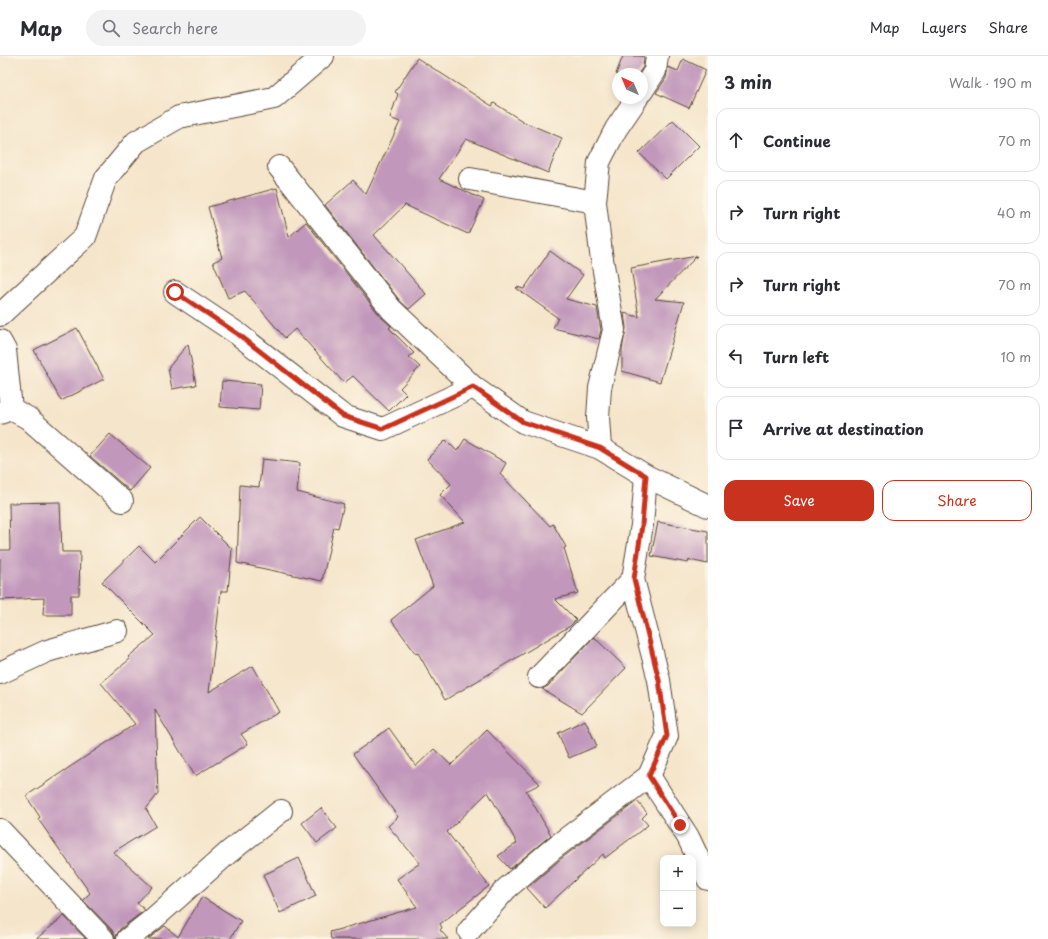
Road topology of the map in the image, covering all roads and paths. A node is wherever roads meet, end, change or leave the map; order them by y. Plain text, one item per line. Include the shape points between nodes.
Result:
1 (323, 56) edge
2 (657, 56) edge
3 (648, 82) edge
4 (633, 104) edge
5 (280, 167) dead end
6 (470, 179) dead end
7 (595, 202) junction
8 (175, 292) dead end
9 (0, 315) edge
10 (0, 341) edge
11 (473, 387) junction
12 (6, 411) edge
13 (600, 448) junction
14 (646, 476) junction
15 (122, 501) dead end
16 (708, 506) edge
17 (634, 579) junction
18 (117, 631) dead end
19 (0, 673) edge
20 (539, 677) dead end
21 (649, 776) junction
22 (281, 811) dead end
23 (0, 830) edge
24 (708, 879) edge
25 (469, 931) dead end
26 (103, 939) edge
27 (128, 939) edge

1 - 9 street via 274,98 179,117 136,142 106,178 85,237
2 - 3 street via 655,72
4 - 7 street via 599,162
5 - 11 street via 391,309
6 - 7 street
7 - 13 street via 614,330 600,388
8 - 11 street via 238,334 343,416 383,429
10 - 12 street via 5,350
11 - 13 street via 523,422
12 - 15 street via 28,418
13 - 14 street
14 - 16 street
14 - 17 street
17 - 20 street
17 - 21 street via 659,680 667,736
18 - 19 street via 47,651
21 - 24 street via 688,837
21 - 25 street via 554,848 506,889
22 - 27 street
23 - 26 street

